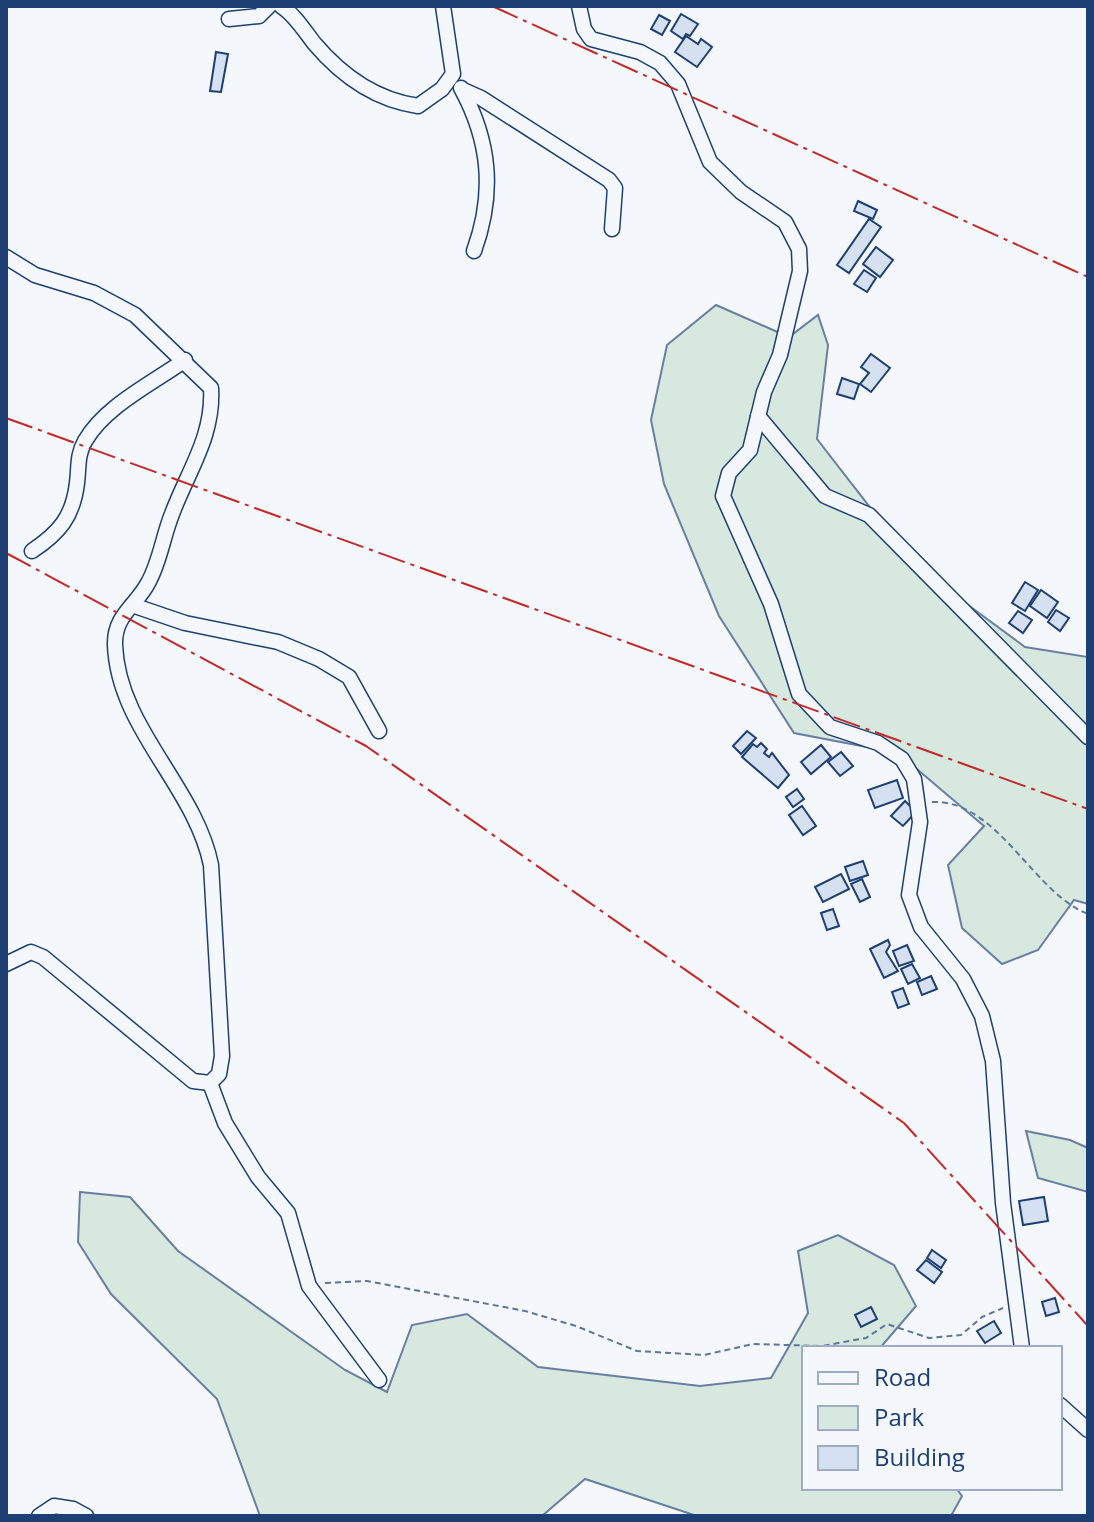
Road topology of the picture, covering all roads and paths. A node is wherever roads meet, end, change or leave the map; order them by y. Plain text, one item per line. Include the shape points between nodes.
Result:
1 (269, 6) edge
2 (281, 6) edge
3 (443, 6) edge
4 (579, 6) edge
5 (229, 19) dead end
6 (453, 74) junction
7 (463, 90) junction
8 (612, 229) dead end
9 (474, 251) dead end
10 (6, 257) edge
11 (185, 360) junction
12 (758, 416) junction
13 (32, 551) dead end
14 (132, 605) junction
15 (379, 731) dead end
16 (1088, 737) edge
17 (919, 803) junction
18 (1088, 914) edge
19 (6, 964) edge
20 (210, 1083) junction
21 (309, 1286) junction
22 (1015, 1303) junction
23 (1022, 1346) edge
24 (379, 1380) dead end
25 (1062, 1407) edge
26 (1088, 1430) edge
27 (39, 1516) edge
28 (86, 1516) edge

1 - 5 street via 259,16
2 - 6 street via 359,85 394,102 418,106
3 - 6 street
4 - 12 street via 591,39 640,52 669,73 710,162 741,192 785,222 799,249 800,271 780,355
6 - 7 street
7 - 8 street via 609,180 615,188
7 - 9 street via 485,145 487,195
10 - 11 street via 35,275 94,293 135,315
11 - 13 street via 112,412 87,438 78,455 77,483 65,525
11 - 14 street via 211,388 212,410 205,442 172,513 152,575
12 - 16 street via 825,496 869,515
12 - 17 street via 750,450 729,473 723,496 771,604 799,694 830,727 878,743 902,759
14 - 15 street via 185,623 278,642 319,659 349,677
14 - 20 street via 120,618 115,648 131,710 205,834 211,865 222,1056 219,1074
17 - 18 path via 941,802 974,815 1075,909
17 - 22 street via 909,895 921,927 963,979 982,1016 993,1061
19 - 20 street via 31,952 43,957 193,1081
20 - 21 street via 225,1123 288,1213
21 - 22 path via 367,1281 525,1311 637,1351 704,1355 753,1344 822,1346 866,1338 887,1324 929,1338 961,1335 982,1317
21 - 24 street
22 - 23 street
25 - 26 street
27 - 28 street via 54,1506

